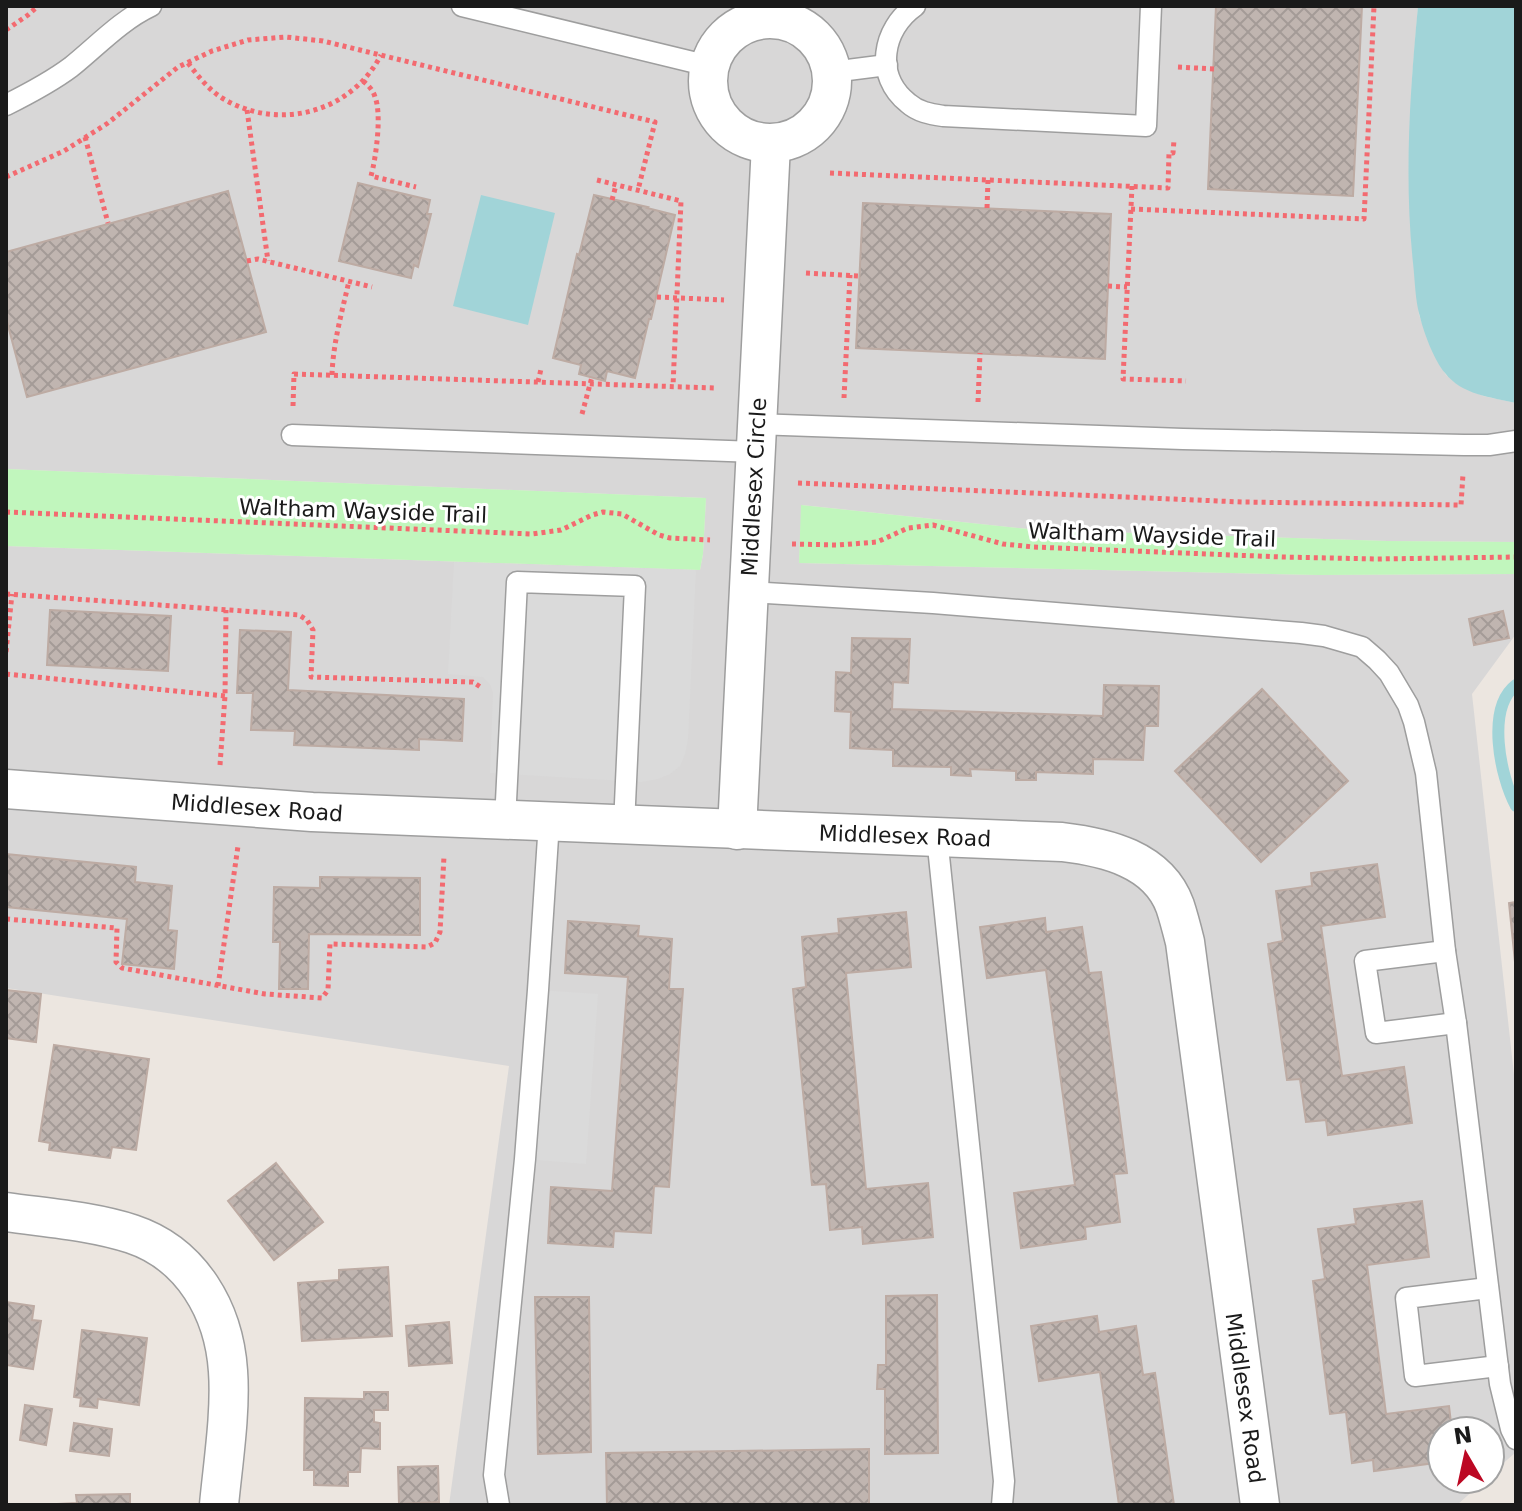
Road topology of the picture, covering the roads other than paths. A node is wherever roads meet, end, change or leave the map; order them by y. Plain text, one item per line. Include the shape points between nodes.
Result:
1 (151, 6) edge
2 (462, 6) edge
3 (915, 6) edge
4 (1151, 6) edge
5 (498, 10) edge
6 (773, 12) edge
7 (887, 65) junction
8 (709, 66) junction
9 (832, 72) junction
10 (6, 105) edge
11 (771, 144) junction
12 (292, 435) road end
13 (757, 438) junction
14 (1516, 441) edge
15 (749, 592) junction
16 (6, 789) edge
17 (505, 821) junction
18 (549, 822) junction
19 (624, 825) junction
20 (737, 830) junction
21 (937, 837) junction
22 (1445, 951) junction
23 (1456, 1023) junction
24 (6, 1212) edge
25 (1488, 1288) junction
26 (1498, 1366) junction
27 (1516, 1439) edge
28 (219, 1505) edge
29 (499, 1505) edge
30 (1002, 1505) edge
31 (1260, 1505) edge

1 - 10 lane via 68,69
2 - 5 lane
3 - 7 lane via 889,36
4 - 7 lane via 1146,126 925,113 895,90
5 - 8 lane
6 - 8 street via 728,35
6 - 9 street via 808,31 824,49
7 - 9 lane
8 - 11 street via 708,94 721,120 743,137
9 - 11 street via 829,102 812,127
11 - 13 street, Middlesex Circle
12 - 13 lane
13 - 14 lane via 843,427 1464,445
13 - 15 street, Middlesex Circle
15 - 20 street, Middlesex Circle
15 - 22 lane via 1301,633 1362,647 1389,673 1414,722 1426,773
16 - 17 street, Middlesex Road
17 - 18 street, Middlesex Road
17 - 19 lane via 517,582 532,582 635,586
18 - 19 street, Middlesex Road
18 - 29 lane via 525,1159 494,1475
19 - 20 street, Middlesex Road
20 - 21 street, Middlesex Road
21 - 30 lane via 1004,1481
21 - 31 street, Middlesex Road via 1101,848 1149,871 1174,903 1185,942
22 - 23 lane
22 - 23 lane via 1365,961 1376,1033
23 - 25 lane
24 - 28 street via 134,1235 167,1251 192,1274 210,1302 227,1354 229,1394
25 - 26 lane
25 - 26 lane via 1406,1298 1415,1376
26 - 27 lane

